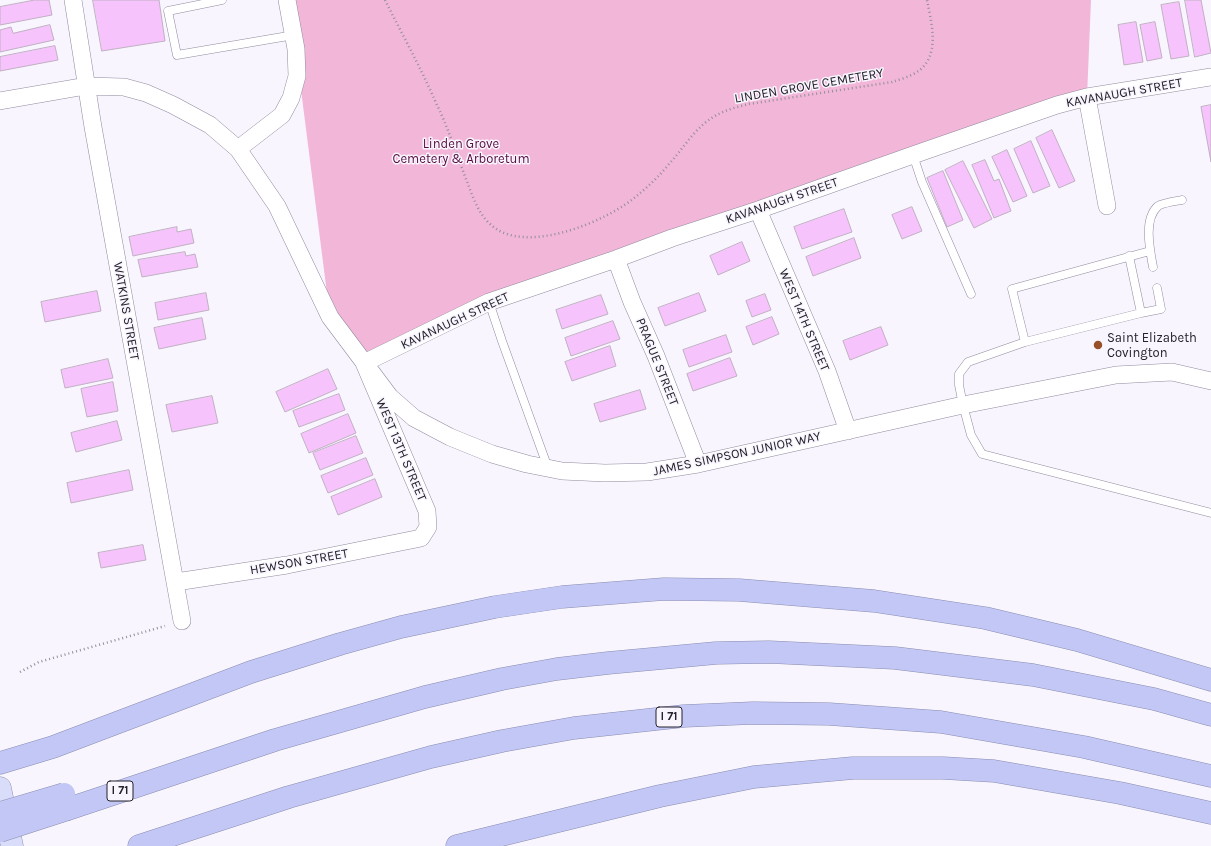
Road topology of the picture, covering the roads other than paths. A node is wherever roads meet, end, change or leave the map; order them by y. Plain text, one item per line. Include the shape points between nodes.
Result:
1 (73, 0) edge
2 (222, 0) edge
3 (287, 0) edge
4 (294, 35) junction
5 (1211, 77) edge
6 (86, 86) junction
7 (1087, 97) junction
8 (0, 101) edge
9 (238, 149) junction
10 (913, 155) junction
11 (1182, 200) dead end
12 (1108, 206) dead end
13 (758, 210) junction
14 (1150, 251) junction
15 (1129, 256) junction
16 (616, 259) junction
17 (1153, 267) dead end
18 (1157, 288) dead end
19 (971, 294) dead end
20 (489, 302) junction
21 (1141, 313) junction
22 (1025, 342) junction
23 (364, 363) junction
24 (1211, 380) edge
25 (963, 405) junction
26 (848, 431) junction
27 (698, 464) junction
28 (548, 468) junction
29 (1211, 513) edge
30 (421, 538) joint
31 (176, 582) junction
32 (182, 621) road end
33 (1211, 680) edge
34 (1211, 715) edge
35 (0, 763) edge
36 (1211, 776) edge
37 (0, 788) edge
38 (66, 801) junction
39 (0, 813) edge
40 (1211, 813) edge
41 (0, 831) edge
42 (12, 846) edge
43 (139, 846) edge
44 (457, 846) edge

1 - 6 street, WATKINS STREET
2 - 4 lane via 168,11 177,55
3 - 4 street
4 - 9 street via 297,76 291,98 282,115
5 - 7 street, KAVANAUGH STREET
6 - 8 street, JAMES SIMPSON JUNIOR WAY
6 - 9 street, JAMES SIMPSON JUNIOR WAY via 124,88 146,93 210,125
6 - 31 street, WATKINS STREET
7 - 10 street, KAVANAUGH STREET
7 - 12 street
9 - 23 street, JAMES SIMPSON JUNIOR WAY via 277,206 330,318
10 - 13 street, KAVANAUGH STREET
10 - 19 lane via 922,182
11 - 14 lane via 1158,206 1151,215 1148,227
13 - 16 street, KAVANAUGH STREET
13 - 26 street, WEST 14TH STREET via 826,371
14 - 15 lane
14 - 17 lane
15 - 21 lane
15 - 22 lane via 1012,289
16 - 20 street, KAVANAUGH STREET
16 - 27 street, PRAGUE STREET
18 - 21 lane via 1161,309
20 - 23 street, KAVANAUGH STREET
20 - 28 lane
21 - 22 lane
22 - 25 lane via 968,362 959,374
23 - 28 street, JAMES SIMPSON JUNIOR WAY via 390,397 414,418 450,437 492,454
23 - 30 street, WEST 13TH STREET via 427,511 428,526
24 - 25 street, JAMES SIMPSON JUNIOR WAY via 1172,372 1116,375
25 - 26 street, JAMES SIMPSON JUNIOR WAY
25 - 29 lane via 971,435 982,454
26 - 27 street, JAMES SIMPSON JUNIOR WAY
27 - 28 street, JAMES SIMPSON JUNIOR WAY via 647,472 605,473
30 - 31 street, HEWSON STREET via 287,565
31 - 32 street, WATKINS STREET
33 - 35 highway via 1077,640 985,618 874,601 739,590 664,589 562,597 495,607 340,644 251,672 60,744
34 - 38 highway, I 71 via 1154,699 1033,675 895,658 769,652 716,653 557,669 502,679 425,697 275,740 172,774
36 - 43 highway, I 71 via 1084,747 940,722 830,714 753,713 684,716 574,728 431,757 289,797
37 - 42 main road
38 - 39 highway, bridge
38 - 41 highway, I 71, bridge
40 - 44 highway via 1120,793 994,771 853,768 754,777 660,796

